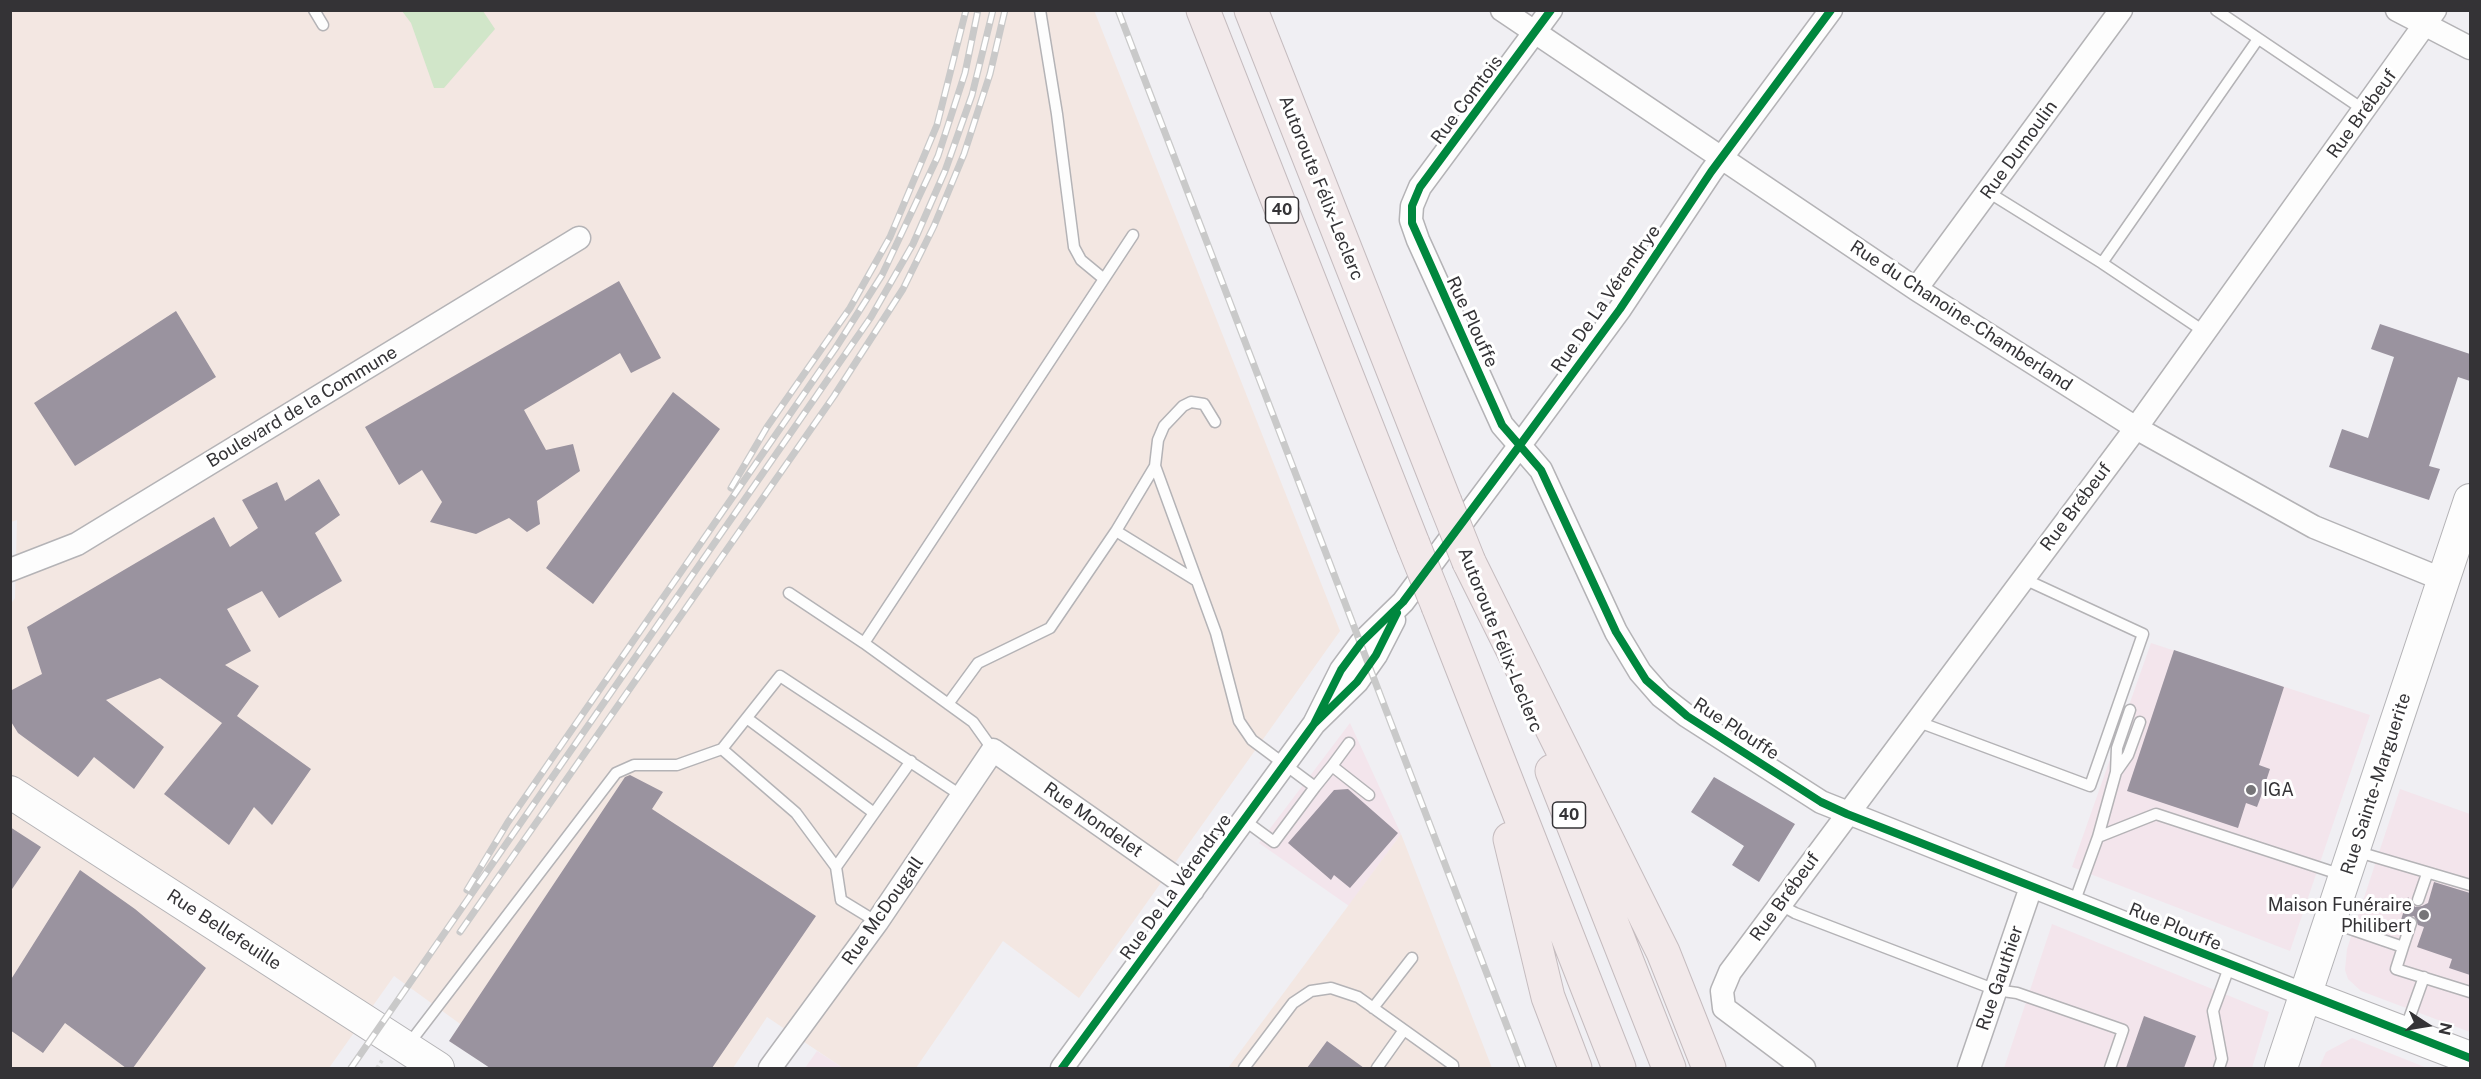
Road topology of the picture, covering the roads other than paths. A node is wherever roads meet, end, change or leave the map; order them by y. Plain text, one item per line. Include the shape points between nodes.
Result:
1 (314, 10) edge
2 (1040, 10) edge
3 (1203, 10) edge
4 (1251, 10) edge
5 (1502, 10) edge
6 (1551, 10) edge
7 (1831, 10) edge
8 (2121, 10) edge
9 (2216, 10) edge
10 (2397, 10) edge
11 (2430, 19) edge
12 (323, 25) dead end
13 (1535, 32) junction
14 (2258, 39) junction
15 (2470, 48) edge
16 (2364, 111) junction
17 (1720, 159) junction
18 (1988, 192) junction
19 (1412, 210) joint
20 (1133, 235) dead end
21 (579, 238) dead end
22 (2102, 263) junction
23 (1104, 279) junction
24 (1916, 290) junction
25 (2205, 332) junction
26 (1215, 422) dead end
27 (2136, 428) junction
28 (1520, 446) junction
29 (1155, 466) junction
30 (2470, 500) edge
31 (1116, 531) junction
32 (1469, 562) junction
33 (14, 567) edge
34 (2022, 578) junction
35 (2444, 579) junction
36 (1197, 581) junction
37 (789, 593) dead end
38 (864, 643) junction
39 (948, 704) junction
40 (2130, 710) dead end
41 (1481, 718) junction
42 (748, 719) junction
43 (1915, 721) junction
44 (2140, 722) dead end
45 (1349, 743) dead end
46 (722, 749) junction
47 (993, 750) junction
48 (911, 760) junction
49 (1284, 765) junction
50 (1332, 766) junction
51 (2116, 772) junction
52 (1315, 788) junction
53 (10, 792) edge
54 (1369, 795) dead end
55 (962, 796) junction
56 (874, 813) junction
57 (1846, 814) junction
58 (1244, 820) junction
59 (2098, 837) junction
60 (2350, 863) junction
61 (836, 867) junction
62 (2427, 874) junction
63 (2470, 885) edge
64 (2031, 887) junction
65 (1192, 890) junction
66 (2418, 900) dead end
67 (1779, 904) junction
68 (2074, 904) junction
69 (877, 922) junction
70 (2330, 922) junction
71 (2411, 923) dead end
72 (2403, 947) junction
73 (1412, 958) dead end
74 (2230, 965) junction
75 (2424, 977) junction
76 (1996, 990) junction
77 (2470, 992) edge
78 (2305, 995) junction
79 (1374, 1008) junction
80 (1404, 1030) junction
81 (2403, 1033) junction
82 (406, 1047) junction
83 (2456, 1056) edge
84 (438, 1068) edge
85 (770, 1068) edge
86 (1062, 1068) edge
87 (1244, 1068) edge
88 (1377, 1068) edge
89 (1453, 1068) edge
90 (1575, 1068) edge
91 (1619, 1068) edge
92 (1669, 1068) edge
93 (1709, 1068) edge
94 (1804, 1068) edge
95 (1969, 1068) edge
96 (2110, 1068) edge
97 (2219, 1068) edge
98 (2281, 1068) edge

1 - 12 lane
2 - 23 lane via 1074,247 1090,270
3 - 41 highway, 40, bridge
4 - 32 highway, Autoroute Félix-Leclerc / 40, bridge
5 - 13 street, Rue du Chanoine-Chamberland
6 - 13 street, Rue Comtois
7 - 17 street, Rue De La Vérendrye
8 - 18 street, Rue Dumoulin
9 - 14 lane
10 - 11 street
11 - 15 street
11 - 16 street, Rue Brébeuf
13 - 17 street, Rue du Chanoine-Chamberland
13 - 19 street, Rue Comtois via 1423,184
14 - 16 lane
14 - 22 lane
16 - 25 street, Rue Brébeuf
17 - 24 street, Rue du Chanoine-Chamberland
17 - 28 street, Rue De La Vérendrye via 1620,309
18 - 22 lane
18 - 24 street, Rue Dumoulin
19 - 28 street, Rue Plouffe via 1418,240 1495,410
20 - 23 lane
21 - 33 street, Boulevard de la Commune via 77,544
22 - 25 lane
23 - 38 lane
24 - 27 street, Rue du Chanoine-Chamberland
25 - 27 street, Rue Brébeuf
26 - 29 lane via 1204,404 1191,402 1183,406 1164,426
27 - 34 street, Rue Brébeuf
27 - 35 street, Rue du Chanoine-Chamberland via 2314,527
28 - 49 street, Rue De La Vérendrye via 1403,602 1376,655 1357,682 1314,724
28 - 57 street, Rue Plouffe via 1541,470 1616,632 1653,688 1697,722
29 - 31 lane
29 - 36 lane
30 - 35 street, Rue Sainte-Marguerite
31 - 36 lane
31 - 39 lane via 1050,628 978,663
32 - 92 highway, Autoroute Félix-Leclerc / 40
32 - 93 highway via 1663,952
34 - 43 street, Rue Brébeuf
34 - 43 lane via 2143,634 2090,786
35 - 60 street, Rue Sainte-Marguerite
36 - 49 lane via 1216,633 1239,722 1252,740
37 - 38 lane
38 - 39 lane
39 - 47 lane via 973,722
40 - 51 lane via 2117,748
41 - 90 highway via 1548,997
41 - 91 highway, 40
42 - 46 lane
42 - 48 lane via 780,676
42 - 56 lane
43 - 57 street, Rue Brébeuf
44 - 51 lane via 2128,755
45 - 50 lane
46 - 61 lane via 796,813
46 - 82 lane via 677,765 634,765 616,773
47 - 55 street, Rue McDougall
47 - 65 street, Rue Mondelet
48 - 55 lane
48 - 56 lane
49 - 52 lane
49 - 58 street, Rue De La Vérendrye
50 - 52 lane
50 - 54 lane
51 - 59 lane
52 - 58 lane via 1274,842
53 - 82 street, Rue Bellefeuille
55 - 69 street, Rue McDougall
56 - 61 lane
57 - 64 street, Rue Plouffe
57 - 67 street, Rue Brébeuf
58 - 65 street, Rue De La Vérendrye
59 - 60 lane via 2156,814
59 - 68 lane
60 - 62 lane
60 - 70 street, Rue Sainte-Marguerite
61 - 69 lane via 841,900
62 - 63 lane
62 - 66 lane
64 - 68 street, Rue Plouffe
64 - 76 street, Rue Gauthier
65 - 86 street, Rue De La Vérendrye
67 - 76 lane
67 - 94 street, Rue Brébeuf via 1730,972 1723,987 1722,1004
68 - 74 street, Rue Plouffe
69 - 85 street, Rue McDougall
70 - 72 lane
70 - 78 street, Rue Sainte-Marguerite
71 - 72 lane
72 - 75 lane via 2396,969
73 - 79 lane
74 - 78 street, Rue Plouffe
74 - 97 lane via 2213,1011 2222,1059
75 - 77 lane
75 - 81 lane
76 - 95 street, Rue Gauthier
76 - 96 lane via 2017,993 2123,1030
78 - 81 street
78 - 98 street, Rue Sainte-Marguerite
79 - 80 lane
79 - 87 lane via 1345,990 1311,991 1293,1003
80 - 88 lane
80 - 89 lane
81 - 83 street
82 - 84 street, Rue Bellefeuille

